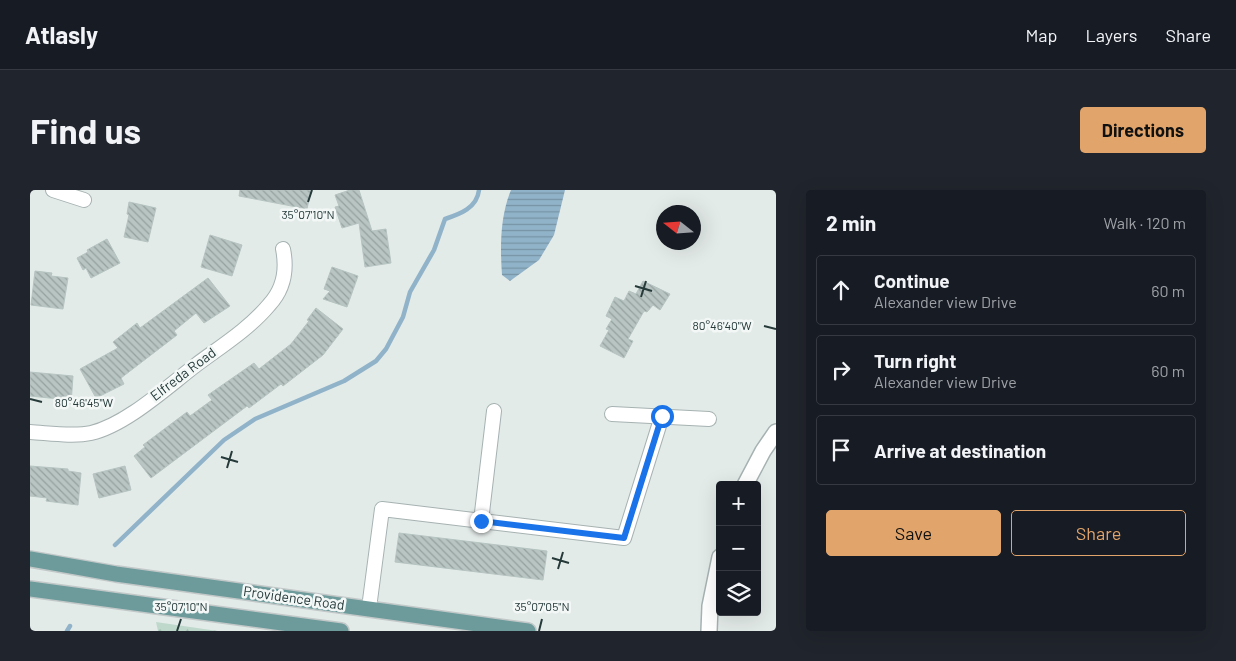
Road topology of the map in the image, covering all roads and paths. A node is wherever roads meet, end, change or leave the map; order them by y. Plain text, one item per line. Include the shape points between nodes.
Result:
1 (53, 190) edge
2 (84, 200) dead end
3 (282, 249) dead end
4 (494, 411) dead end
5 (612, 414) dead end
6 (662, 416) junction
7 (709, 418) dead end
8 (30, 432) edge
9 (776, 432) edge
10 (747, 481) edge
11 (481, 521) junction
12 (30, 559) edge
13 (717, 571) edge
14 (30, 588) edge
15 (370, 608) junction
16 (341, 631) edge
17 (528, 631) edge
18 (709, 631) edge

1 - 2 street
3 - 8 street, Elfreda Road via 286,264 282,285 270,305 248,326 122,420 90,433
4 - 11 street
5 - 6 street
6 - 7 street
6 - 11 street via 624,538
9 - 10 street
11 - 15 street via 382,509
12 - 15 main road, Providence Road via 116,574
13 - 18 street
14 - 16 main road, Providence Road
15 - 17 main road, Providence Road

